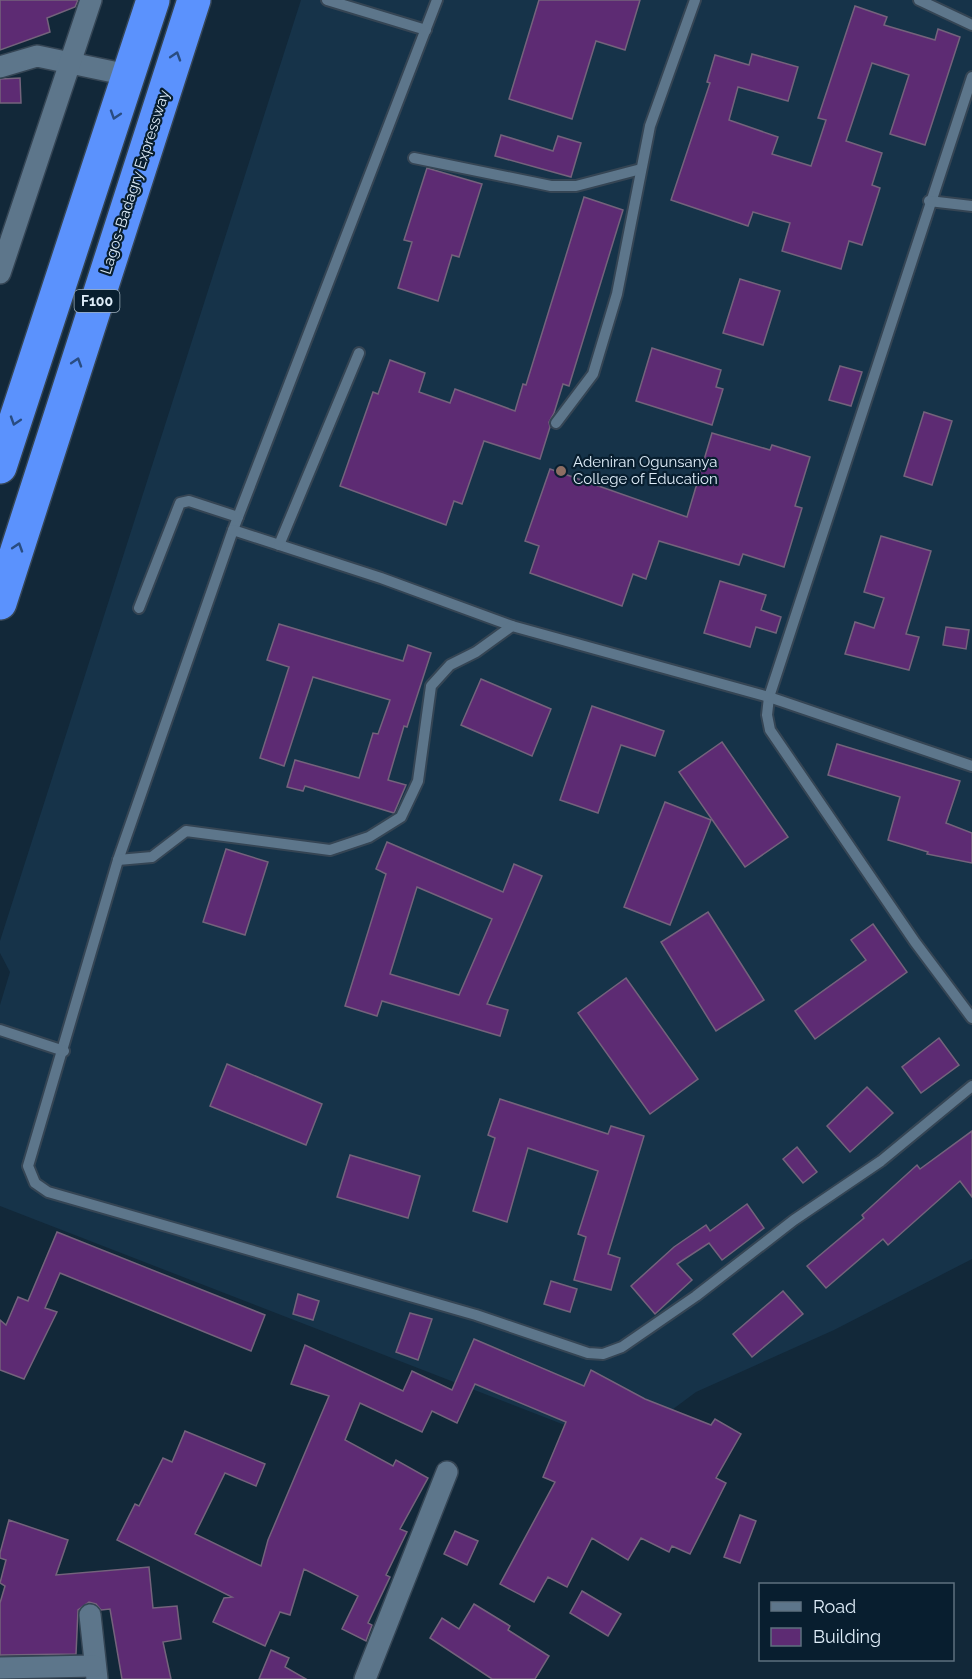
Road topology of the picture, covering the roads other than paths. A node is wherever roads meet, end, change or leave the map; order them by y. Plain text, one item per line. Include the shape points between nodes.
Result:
1 (91, 0) edge
2 (153, 0) edge
3 (194, 0) edge
4 (327, 0) edge
5 (437, 0) edge
6 (695, 0) edge
7 (919, 0) edge
8 (972, 25) edge
9 (426, 30) junction
10 (72, 62) junction
11 (0, 67) edge
12 (128, 75) junction
13 (972, 77) edge
14 (414, 158) dead end
15 (641, 170) junction
16 (929, 201) junction
17 (972, 206) edge
18 (0, 273) edge
19 (359, 353) dead end
20 (556, 423) dead end
21 (0, 467) edge
22 (238, 517) junction
23 (233, 530) junction
24 (279, 545) junction
25 (0, 603) edge
26 (139, 608) dead end
27 (512, 626) junction
28 (770, 697) junction
29 (972, 766) edge
30 (118, 860) junction
31 (972, 1018) edge
32 (0, 1030) edge
33 (64, 1051) junction
34 (972, 1086) edge
35 (447, 1472) dead end
36 (90, 1615) dead end
37 (0, 1668) edge
38 (96, 1672) edge
39 (365, 1679) edge

1 - 10 street
2 - 12 highway, F100
25 -> 3 highway, Lagos-Badagry Expressway / F100
4 - 9 lane
5 - 9 lane
6 - 15 lane via 650,126
7 - 8 lane
9 - 22 lane
10 - 11 street via 37,56
10 - 12 street
10 - 18 street
12 -> 21 highway, F100
13 - 16 lane
14 - 15 lane via 550,186 576,186
15 - 20 lane via 617,294 593,374
16 - 17 lane
16 - 28 lane
19 - 24 lane
22 - 23 lane
22 - 26 lane via 189,501 180,503
23 - 24 lane
23 - 30 lane
24 - 27 lane
27 - 28 lane
27 - 30 lane via 450,665 431,686 418,781 401,817 369,837 330,850 186,831 152,857
28 - 29 lane
28 - 31 lane via 770,730 915,942
30 - 33 lane
32 - 33 lane
33 - 34 lane via 28,1166 35,1183 48,1192 476,1315 588,1353 603,1354 622,1347 696,1296 794,1220 881,1161
35 - 39 street
36 - 38 street
37 - 38 street

